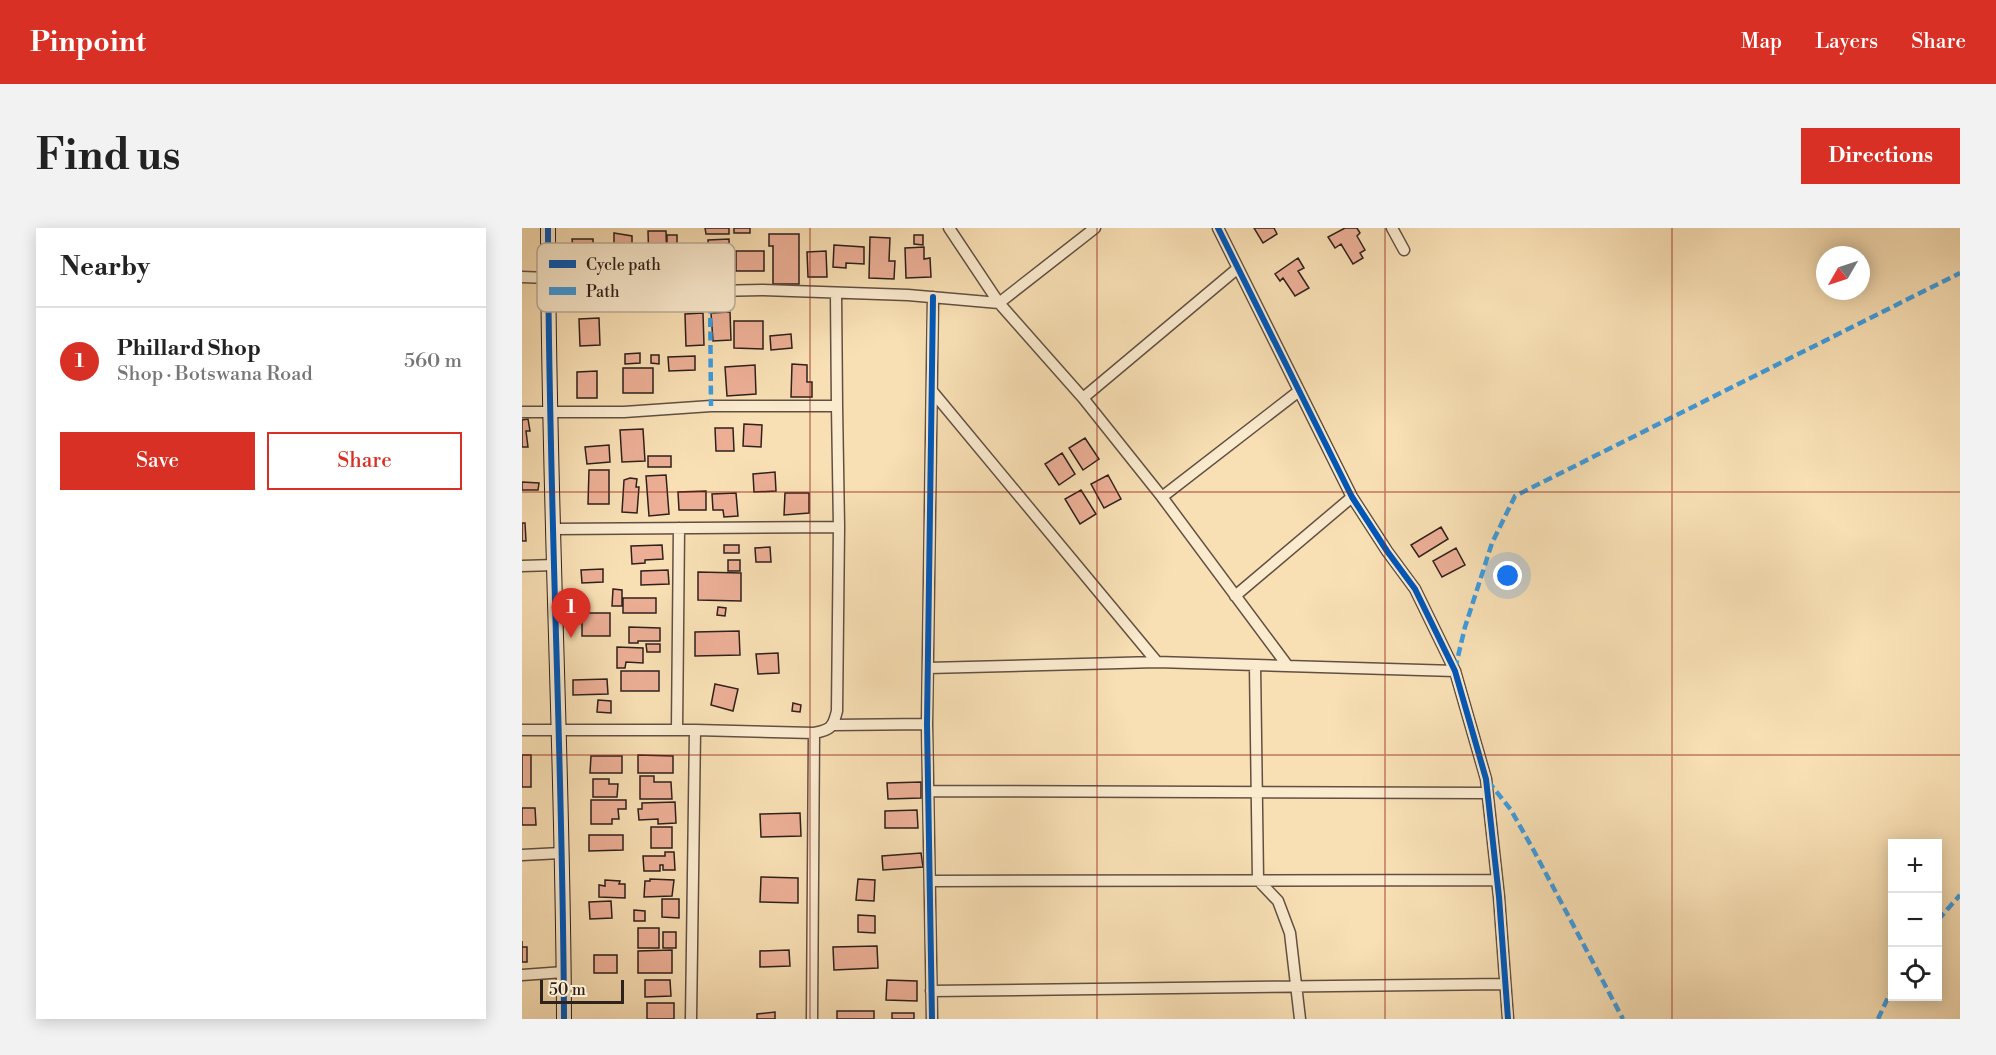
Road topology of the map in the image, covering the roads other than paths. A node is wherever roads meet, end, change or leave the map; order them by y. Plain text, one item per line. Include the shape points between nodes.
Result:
1 (949, 228) edge
2 (1095, 228) edge
3 (1218, 228) edge
4 (1392, 228) edge
5 (1404, 250) dead end
6 (1238, 268) junction
7 (522, 277) edge
8 (537, 278) edge
9 (735, 291) edge
10 (836, 293) junction
11 (933, 297) junction
12 (999, 303) junction
13 (549, 312) edge
14 (932, 391) junction
15 (1299, 392) junction
16 (1083, 398) junction
17 (837, 406) junction
18 (550, 411) junction
19 (522, 412) edge
20 (1162, 497) junction
21 (1352, 497) junction
22 (839, 527) junction
23 (679, 528) junction
24 (554, 529) junction
25 (555, 565) junction
26 (522, 566) edge
27 (1235, 596) junction
28 (1157, 662) junction
29 (1255, 665) junction
30 (1287, 665) junction
31 (928, 668) junction
32 (1455, 671) junction
33 (927, 724) junction
34 (833, 725) junction
35 (522, 729) edge
36 (677, 729) junction
37 (557, 730) junction
38 (695, 730) junction
39 (814, 733) junction
40 (928, 791) junction
41 (1256, 792) junction
42 (1488, 793) junction
43 (561, 853) junction
44 (522, 855) edge
45 (930, 880) junction
46 (1258, 880) junction
47 (1497, 880) junction
48 (564, 972) junction
49 (522, 975) edge
50 (1505, 984) junction
51 (1298, 986) junction
52 (931, 991) junction
53 (564, 1019) edge
54 (691, 1019) edge
55 (812, 1019) edge
56 (932, 1019) edge
57 (1300, 1019) edge
58 (1508, 1019) edge

1 - 12 street
2 - 12 street
3 - 6 street
4 - 5 street
6 - 15 street
6 - 16 street
7 - 8 street
9 - 10 street
10 - 11 street
10 - 17 street
11 - 12 street
11 - 14 street
12 - 16 street
13 - 18 street
14 - 28 street
14 - 31 street
15 - 20 street
15 - 21 street
16 - 20 street
17 - 18 street
17 - 22 street
18 - 19 street
18 - 24 street
20 - 27 street
21 - 27 street
21 - 32 street via 1415,589
22 - 23 street
22 - 34 street via 837,711
23 - 24 street
23 - 36 street
24 - 25 street
25 - 26 street
25 - 37 street
27 - 30 street
28 - 29 street
28 - 31 street
29 - 30 street
29 - 41 street
30 - 32 street
31 - 33 street
32 - 42 street
33 - 34 street
33 - 40 street
34 - 39 street
35 - 37 street
36 - 37 street
36 - 38 street
37 - 43 street
38 - 39 street
38 - 54 street
39 - 55 street
40 - 41 street
40 - 45 street
41 - 42 street
41 - 46 street
42 - 47 street
43 - 44 street
43 - 48 street
45 - 46 street
45 - 52 street
46 - 47 street
46 - 51 street via 1278,901 1290,933
47 - 50 street
48 - 49 street
48 - 53 street
50 - 51 street
50 - 58 street
51 - 52 street
51 - 57 street
52 - 56 street

